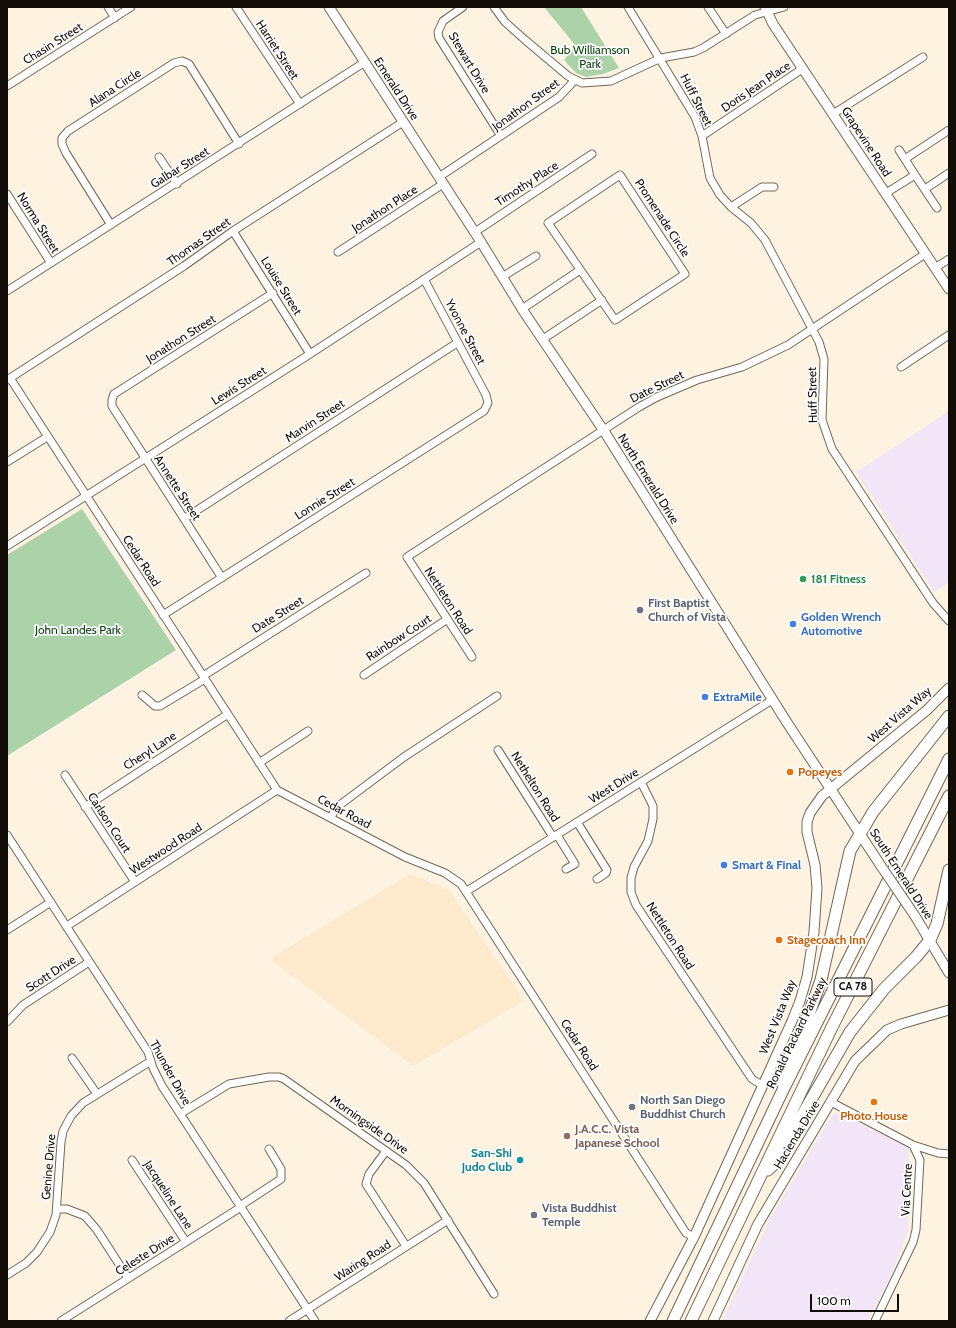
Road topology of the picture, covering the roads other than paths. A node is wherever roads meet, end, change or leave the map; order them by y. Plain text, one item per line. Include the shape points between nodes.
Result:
1 (108, 7) edge
2 (131, 7) edge
3 (236, 7) edge
4 (463, 7) edge
5 (494, 7) edge
6 (628, 7) edge
7 (708, 7) edge
8 (784, 7) edge
9 (332, 8) edge
10 (766, 9) edge
11 (114, 18) junction
12 (726, 34) junction
13 (923, 57) dead end
14 (661, 58) junction
15 (365, 62) junction
16 (802, 69) junction
17 (574, 81) junction
18 (7, 86) edge
19 (300, 104) junction
20 (833, 114) junction
21 (403, 122) junction
22 (949, 130) edge
23 (501, 136) junction
24 (702, 136) junction
25 (239, 144) junction
26 (899, 150) dead end
27 (592, 154) dead end
28 (159, 157) dead end
29 (905, 159) junction
30 (949, 173) edge
31 (915, 174) junction
32 (441, 180) junction
33 (176, 184) junction
34 (774, 187) dead end
35 (925, 189) junction
36 (886, 193) junction
37 (7, 194) edge
38 (14, 204) junction
39 (731, 207) junction
40 (7, 208) edge
41 (937, 208) dead end
42 (111, 225) junction
43 (233, 231) junction
44 (474, 232) junction
45 (481, 242) junction
46 (338, 252) dead end
47 (926, 254) junction
48 (536, 256) dead end
49 (949, 259) edge
50 (51, 263) junction
51 (935, 268) junction
52 (580, 270) junction
53 (502, 277) junction
54 (424, 279) junction
55 (949, 289) edge
56 (7, 291) edge
57 (273, 293) junction
58 (602, 300) junction
59 (522, 309) junction
60 (812, 329) junction
61 (949, 335) edge
62 (543, 339) junction
63 (457, 342) junction
64 (310, 354) junction
65 (901, 367) dead end
66 (8, 379) edge
67 (486, 395) joint
68 (114, 409) joint
69 (604, 431) junction
70 (47, 437) junction
71 (145, 458) junction
72 (7, 462) edge
73 (86, 496) junction
74 (184, 518) junction
75 (7, 546) edge
76 (407, 557) joint
77 (366, 573) dead end
78 (222, 578) junction
79 (163, 615) junction
80 (446, 620) junction
81 (949, 621) edge
82 (472, 657) dead end
83 (364, 675) dead end
84 (204, 677) junction
85 (949, 688) edge
86 (142, 695) dead end
87 (497, 696) dead end
88 (772, 700) junction
89 (228, 714) junction
90 (949, 716) edge
91 (308, 731) dead end
92 (498, 750) dead end
93 (949, 760) edge
94 (259, 762) junction
95 (65, 775) dead end
96 (641, 782) junction
97 (831, 788) junction
98 (277, 790) junction
99 (949, 796) edge
100 (85, 806) junction
101 (331, 817) junction
102 (577, 822) junction
103 (860, 834) junction
104 (7, 835) edge
105 (555, 836) junction
106 (566, 869) dead end
107 (949, 870) edge
108 (597, 879) dead end
109 (135, 882) junction
110 (467, 891) junction
111 (51, 902) junction
112 (67, 926) junction
113 (7, 930) edge
114 (930, 940) junction
115 (89, 962) junction
116 (949, 972) edge
117 (949, 1010) edge
118 (7, 1022) edge
119 (72, 1058) dead end
120 (151, 1061) junction
121 (762, 1085) junction
122 (782, 1092) junction
123 (96, 1094) junction
124 (831, 1102) junction
125 (180, 1114) junction
126 (913, 1145) junction
127 (269, 1149) dead end
128 (386, 1151) junction
129 (949, 1154) edge
130 (132, 1160) dead end
131 (758, 1179) junction
132 (240, 1206) junction
133 (57, 1209) junction
134 (448, 1220) junction
135 (694, 1237) junction
136 (186, 1242) junction
137 (406, 1246) junction
138 (7, 1275) edge
139 (128, 1278) junction
140 (494, 1294) dead end
141 (308, 1310) junction
142 (60, 1321) edge
143 (289, 1321) edge
144 (315, 1321) edge
145 (650, 1321) edge
146 (673, 1321) edge
147 (691, 1321) edge
148 (712, 1321) edge
149 (875, 1321) edge

1 - 11 street
2 - 11 street, Chasin Street
3 - 19 street, Harriet Street
4 - 23 street, Stewart Drive via 442,21 438,32 439,38
5 - 17 street via 505,22
6 - 14 street, Huff Street
7 - 12 street
8 - 10 street, Jonathon Street
9 - 15 main road, Emerald Drive
10 - 12 street, Jonathon Street
10 - 16 main road, Grapevine Road
11 - 18 street, Chasin Street
12 - 14 street, Jonathon Street via 694,52
13 - 20 street
14 - 17 street, Jonathon Street via 611,81
14 - 24 street, Huff Street via 695,117
15 - 19 street, Galbar Street
15 - 21 main road, Emerald Drive
16 - 20 main road, Grapevine Road
16 - 24 street, Doris Jean Place
17 - 23 street, Jonathon Street via 559,97
19 - 25 street, Galbar Street
20 - 36 main road, Grapevine Road
21 - 32 main road, Emerald Drive
21 - 43 street, Thomas Street
22 - 29 street
23 - 32 street, Jonathon Street
24 - 39 street, Huff Street via 710,178
25 - 33 street, Galbar Street
25 - 42 street, Alana Circle via 189,64 182,61 174,63 68,131 62,138 66,153
26 - 29 street
27 - 44 street, Timothy Place
28 - 33 street
29 - 31 street
30 - 35 street
31 - 35 street
31 - 36 street
32 - 44 main road, North Emerald Drive
32 - 46 street, Jonathon Place
33 - 42 street, Galbar Street
34 - 39 street via 762,187
35 - 41 street
36 - 47 main road, Grapevine Road
37 - 38 street, Norma Street
38 - 40 street
38 - 50 street, Norma Street
39 - 60 street, Huff Street via 751,223 765,240
42 - 50 street, Galbar Street
43 - 57 street, Louise Street
43 - 66 street, Thomas Street via 184,266
44 - 45 main road, North Emerald Drive
45 - 53 main road, North Emerald Drive
45 - 54 street, Lewis Street
47 - 51 main road, Grapevine Road
47 - 60 street, Date Street
48 - 53 street
49 - 51 street
50 - 56 street, Galbar Street
51 - 55 main road, Grapevine Road
52 - 58 street, Promenade Circle
52 - 58 street, Promenade Circle via 548,223 620,175 686,274 615,320
52 - 59 street
53 - 59 main road, North Emerald Drive
54 - 63 street, Yvonne Street
54 - 64 street, Lewis Street
57 - 64 street, Louise Street
57 - 68 street, Jonathon Street via 114,394
58 - 62 street
59 - 62 main road, North Emerald Drive
60 - 69 street, Date Street via 756,361 697,380 657,397
60 - 81 street, Huff Street via 824,359 822,420 832,449 933,603
61 - 65 street
62 - 69 main road, North Emerald Drive
63 - 67 street, Yvonne Street
63 - 74 street, Marvin Street
64 - 71 street, Lewis Street
66 - 70 street, Cedar Road
67 - 78 street, Lonnie Street via 488,403 484,411
68 - 71 street, Annette Street
69 - 76 street, Date Street
69 - 88 main road, North Emerald Drive
70 - 72 street
70 - 73 street, Cedar Road
71 - 73 street, Lewis Street
71 - 74 street, Annette Street
73 - 75 street, Lewis Street
73 - 79 street, Cedar Road
74 - 78 street, Annette Street
76 - 80 street, Nettleton Road
77 - 84 street, Date Street
78 - 79 street, Lonnie Street
79 - 84 street, Cedar Road
80 - 82 street, Nettleton Road
80 - 83 street, Rainbow Court
84 - 86 street, Date Street via 160,706 155,706
84 - 89 street, Cedar Road
85 - 97 main road, West Vista Way via 927,710
87 - 101 street via 404,757 337,807
88 - 96 street, West Drive
88 - 97 main road, North Emerald Drive
89 - 94 street, Cedar Road
89 - 100 street, Cheryl Lane
90 - 103 highway via 873,812
91 - 94 street
92 - 105 street, Nethelton Road
93 - 122 highway, Ronald Packard Parkway / CA 78
94 - 98 street, Cedar Road
95 - 100 street, Carlson Court
96 - 102 street, West Drive
96 - 121 street, Nettleton Road via 651,799 654,819 648,841 634,868 631,892 636,904 752,1079
97 - 103 main road, South Emerald Drive
97 - 121 main road, West Vista Way via 816,803 807,822 817,888 807,977 792,1021
98 - 101 street, Cedar Road
98 - 109 street, Westwood Road
99 - 131 highway, CA 78
100 - 109 street, Carlson Court
101 - 110 street, Cedar Road via 405,857 445,873
102 - 105 street, West Drive
102 - 108 street via 607,870 606,874
103 - 114 main road, South Emerald Drive, bridge
103 - 122 highway via 850,851 820,980 809,1014 784,1070
104 - 111 street, Thunder Drive
105 - 106 street, Nethelton Road via 575,864
105 - 110 street, West Drive
107 - 114 highway via 937,924
109 - 112 street, Westwood Road
110 - 135 street, Cedar Road via 686,1232
111 - 112 street, Thunder Drive
111 - 113 street
112 - 115 street, Thunder Drive
114 - 116 main road, South Emerald Drive
114 - 131 highway via 884,988 850,1032 774,1164
115 - 118 street, Scott Drive via 23,1006
115 - 120 street, Thunder Drive via 148,1052
117 - 124 main road, Hacienda Drive via 886,1030 855,1061
119 - 123 street
120 - 123 street, Genine Drive
120 - 125 street, Thunder Drive via 162,1086
121 - 135 main road, West Vista Way
122 - 146 highway, Ronald Packard Parkway / CA 78
123 - 133 street, Genine Drive via 71,1116 63,1131
124 - 126 street
124 - 148 main road, Hacienda Drive via 758,1224
125 - 128 street, Morningside Drive via 229,1084 279,1077
125 - 132 street, Thunder Drive
126 - 129 street
126 - 149 street, Via Centre via 920,1160 916,1230 913,1242
127 - 132 street, Celeste Drive via 281,1169 280,1179
128 - 134 street, Morningside Drive via 406,1165 424,1183
128 - 137 street via 369,1174 366,1184
130 - 136 street, Jacqueline Lane
131 - 147 highway, CA 78
132 - 136 street, Celeste Drive
132 - 141 street, Thunder Drive
133 - 138 street, Genine Drive via 50,1232 37,1252 26,1263
133 - 139 street via 67,1209 85,1216
134 - 137 street, Waring Road
134 - 140 street, Morningside Drive
135 - 145 main road, West Vista Way
136 - 139 street, Celeste Drive
137 - 141 street, Waring Road
139 - 142 street, Celeste Drive
141 - 143 street, Waring Road
141 - 144 street, Thunder Drive

